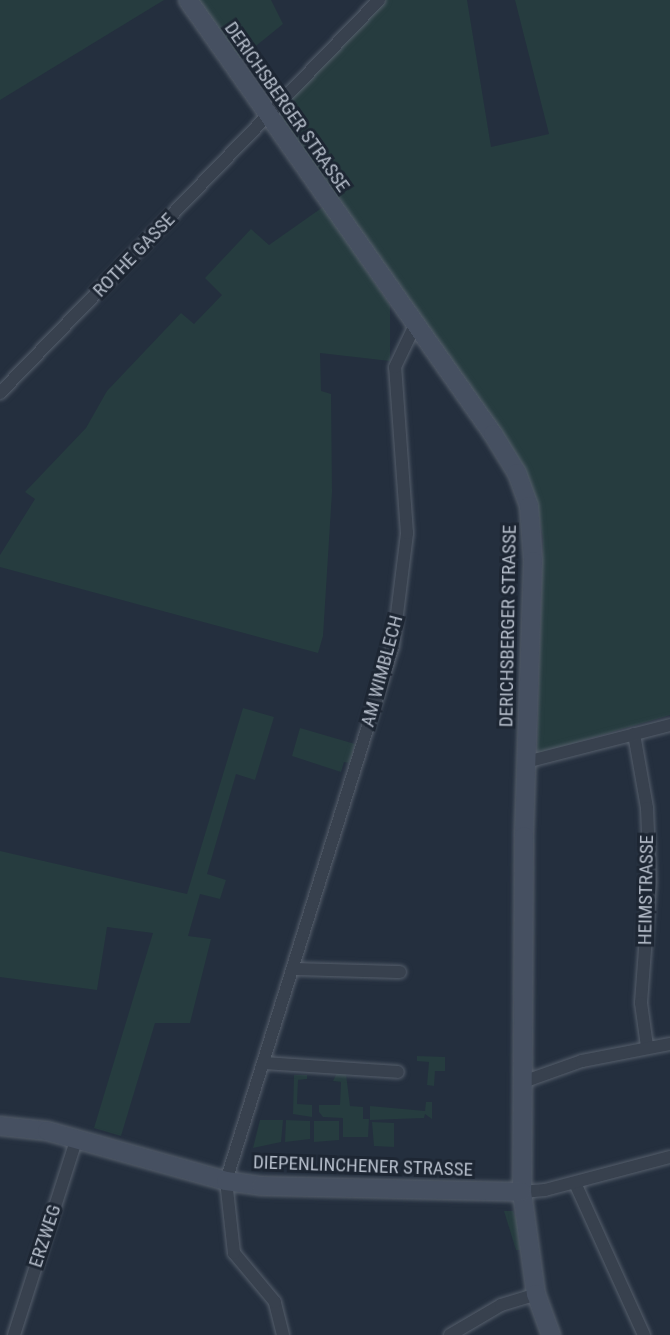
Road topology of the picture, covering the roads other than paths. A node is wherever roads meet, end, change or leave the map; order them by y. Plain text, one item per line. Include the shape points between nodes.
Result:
1 (188, 0) edge
2 (379, 0) edge
3 (266, 115) junction
4 (415, 325) junction
5 (0, 393) edge
6 (670, 725) edge
7 (634, 734) junction
8 (526, 762) junction
9 (293, 969) junction
10 (400, 972) dead end
11 (670, 1044) edge
12 (647, 1046) junction
13 (264, 1063) junction
14 (398, 1072) dead end
15 (520, 1083) junction
16 (0, 1126) edge
17 (77, 1138) junction
18 (670, 1157) edge
19 (226, 1181) junction
20 (575, 1183) junction
21 (523, 1192) junction
22 (537, 1294) junction
23 (14, 1335) edge
24 (284, 1335) edge
25 (450, 1335) edge
26 (551, 1335) edge
27 (644, 1335) edge

1 - 3 street, DERICHSBERGER STRASSE
2 - 3 street, ROTHE GASSE
3 - 4 street, DERICHSBERGER STRASSE
3 - 5 street, ROTHE GASSE
4 - 8 street, DERICHSBERGER STRASSE via 509,460 529,506 533,561
4 - 9 street, AM WIMBLECH via 395,367 407,533 397,623
6 - 7 street
7 - 8 street
7 - 12 street, HEIMSTRASSE via 647,820 650,883 641,1003
8 - 15 street, DERICHSBERGER STRASSE
9 - 10 street
9 - 13 street, AM WIMBLECH
11 - 12 street
12 - 15 street via 582,1061
13 - 14 street
13 - 19 street, AM WIMBLECH
15 - 21 street, DERICHSBERGER STRASSE
16 - 17 street, DIEPENLINCHENER STRASSE
17 - 19 street, DIEPENLINCHENER STRASSE
17 - 23 street, ERZWEG
18 - 20 street
19 - 21 street, DIEPENLINCHENER STRASSE via 289,1189
19 - 24 street via 230,1243 275,1302
20 - 21 street
20 - 27 street
21 - 22 street, DERICHSBERGER STRASSE
22 - 25 street via 501,1305
22 - 26 street, DERICHSBERGER STRASSE

